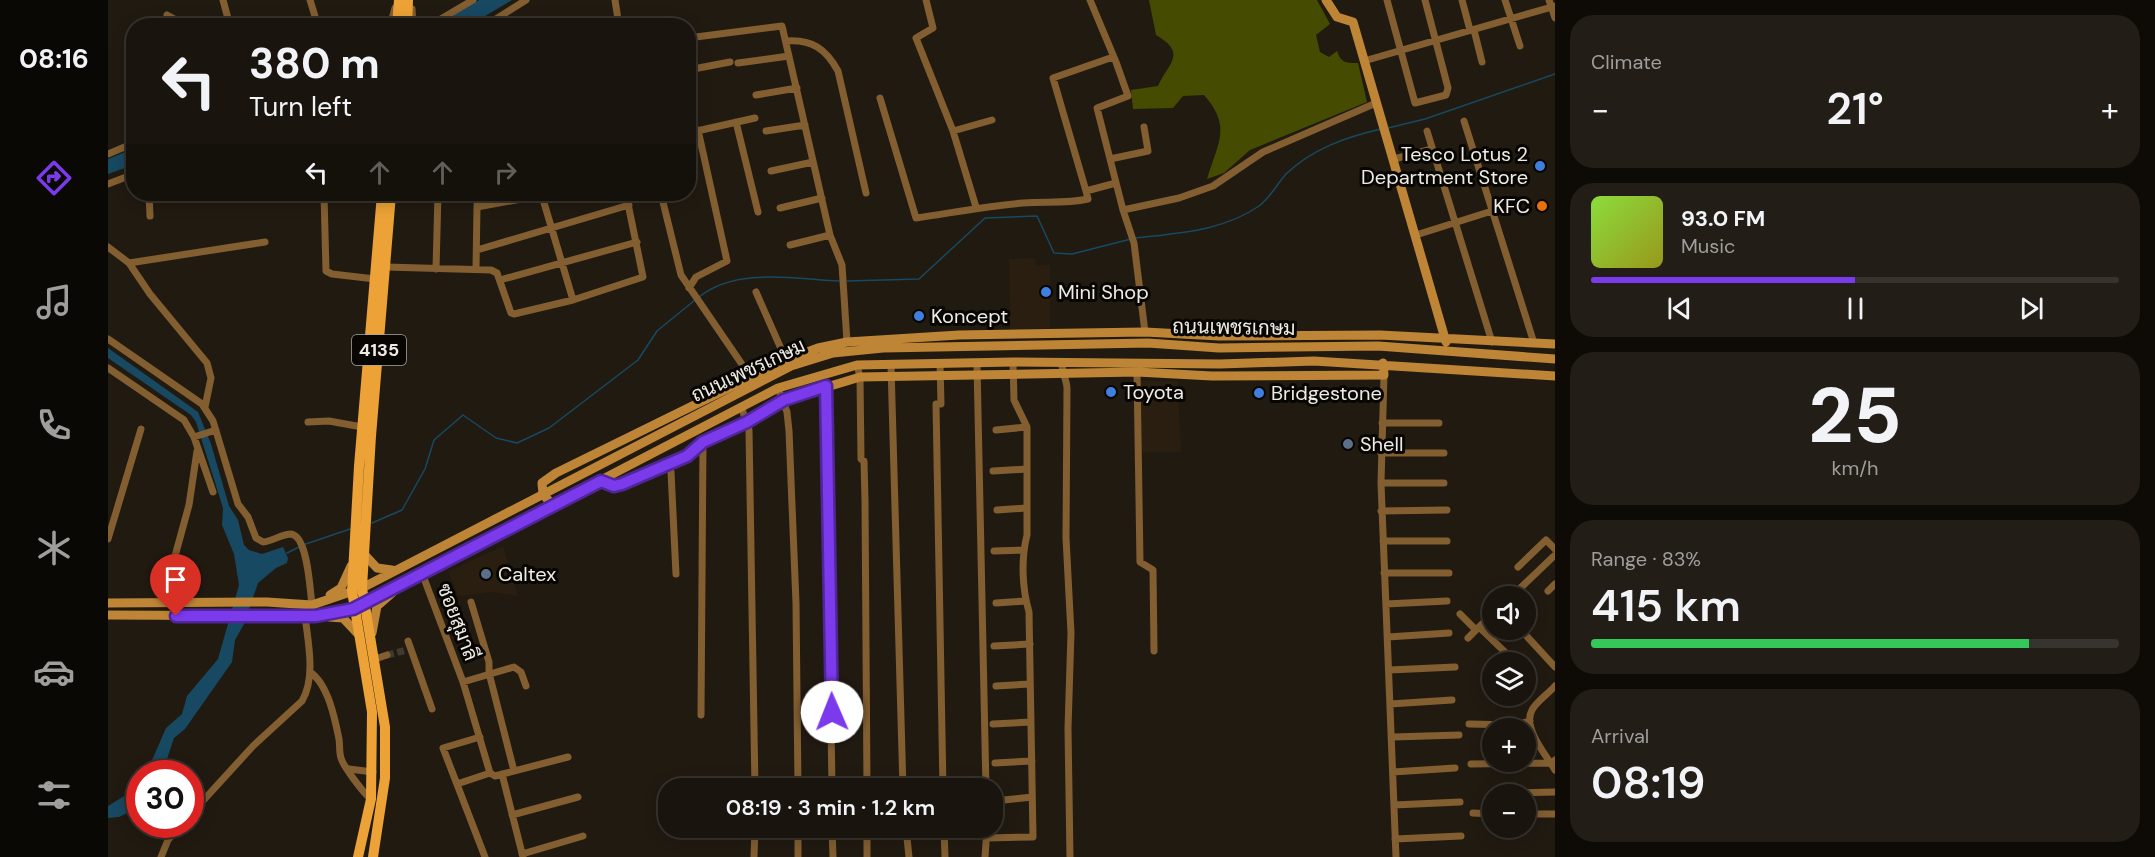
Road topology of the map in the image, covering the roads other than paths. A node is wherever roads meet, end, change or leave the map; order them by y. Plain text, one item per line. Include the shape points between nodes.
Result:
1 (223, 0) edge
2 (310, 0) edge
3 (398, 0) edge
4 (410, 0) edge
5 (473, 0) edge
6 (526, 0) edge
7 (615, 0) edge
8 (926, 0) edge
9 (1090, 0) edge
10 (1326, 0) edge
11 (1387, 0) edge
12 (1425, 0) edge
13 (1462, 0) edge
14 (1505, 0) edge
15 (1552, 4) edge
16 (167, 15) dead end
17 (172, 18) edge
18 (228, 18) edge
19 (316, 18) edge
20 (392, 18) edge
21 (397, 18) edge
22 (408, 18) edge
23 (412, 18) edge
24 (443, 18) edge
25 (498, 18) edge
26 (618, 18) edge
27 (1512, 18) junction
28 (1555, 18) edge
29 (1472, 30) junction
30 (696, 37) edge
31 (1436, 40) junction
32 (786, 41) junction
33 (1520, 46) dead end
34 (1400, 51) junction
35 (789, 56) junction
36 (1113, 57) junction
37 (1364, 61) junction
38 (1482, 62) dead end
39 (696, 69) edge
40 (797, 88) junction
41 (756, 95) dead end
42 (880, 98) dead end
43 (1376, 103) junction
44 (755, 118) dead end
45 (992, 120) dead end
46 (1464, 121) dead end
47 (736, 122) junction
48 (805, 125) junction
49 (1144, 127) dead end
50 (698, 130) joint
51 (766, 131) dead end
52 (953, 131) junction
53 (1427, 131) dead end
54 (126, 146) edge
55 (1432, 149) junction
56 (108, 154) edge
57 (1110, 159) junction
58 (1394, 159) junction
59 (813, 162) junction
60 (771, 171) dead end
61 (126, 177) edge
62 (1116, 183) junction
63 (108, 184) edge
64 (1086, 191) junction
65 (866, 193) dead end
66 (822, 198) junction
67 (149, 201) edge
68 (324, 201) edge
69 (381, 201) edge
70 (391, 201) edge
71 (438, 201) edge
72 (477, 201) edge
73 (511, 201) edge
74 (546, 201) edge
75 (628, 201) edge
76 (663, 201) edge
77 (629, 205) junction
78 (477, 207) junction
79 (780, 207) dead end
80 (976, 207) junction
81 (1123, 210) junction
82 (1492, 211) junction
83 (758, 212) dead end
84 (150, 216) dead end
85 (1455, 222) junction
86 (552, 228) junction
87 (830, 235) junction
88 (1416, 235) junction
89 (265, 242) dead end
90 (637, 242) junction
91 (790, 245) dead end
92 (108, 247) edge
93 (477, 250) junction
94 (129, 263) junction
95 (562, 264) junction
96 (386, 267) junction
97 (436, 268) junction
98 (476, 269) junction
99 (375, 279) junction
100 (500, 280) junction
101 (689, 288) junction
102 (756, 292) dead end
103 (573, 300) junction
104 (1145, 332) junction
105 (1446, 337) junction
106 (108, 339) edge
107 (847, 342) junction
108 (1492, 342) junction
109 (1148, 343) junction
110 (1534, 343) junction
111 (883, 344) junction
112 (1555, 344) edge
113 (1445, 351) junction
114 (1555, 359) edge
115 (786, 360) junction
116 (1013, 362) junction
117 (1150, 362) junction
118 (940, 363) junction
119 (1383, 363) junction
120 (977, 364) junction
121 (1062, 364) junction
122 (857, 365) junction
123 (108, 368) edge
124 (892, 371) junction
125 (1137, 372) junction
126 (1014, 375) junction
127 (1062, 375) junction
128 (1383, 375) junction
129 (940, 376) junction
130 (977, 376) junction
131 (1555, 376) edge
132 (860, 377) junction
133 (753, 380) junction
134 (826, 386) junction
135 (778, 388) junction
136 (784, 400) junction
137 (204, 407) junction
138 (742, 409) junction
139 (308, 422) dead end
140 (747, 422) junction
141 (1382, 423) junction
142 (1439, 423) dead end
143 (706, 426) junction
144 (362, 427) junction
145 (1027, 427) junction
146 (141, 429) dead end
147 (996, 430) dead end
148 (214, 431) junction
149 (196, 436) junction
150 (707, 440) junction
151 (198, 448) junction
152 (1381, 453) junction
153 (1444, 453) dead end
154 (668, 464) junction
155 (1027, 469) junction
156 (993, 471) dead end
157 (601, 481) junction
158 (1381, 483) junction
159 (1444, 483) dead end
160 (213, 492) dead end
161 (543, 494) junction
162 (362, 506) junction
163 (553, 506) junction
164 (1027, 508) junction
165 (997, 510) dead end
166 (1447, 510) dead end
167 (1382, 511) junction
168 (108, 539) edge
169 (1383, 541) junction
170 (1448, 541) dead end
171 (1555, 549) edge
172 (1023, 550) junction
173 (994, 551) dead end
174 (359, 554) junction
175 (1555, 555) edge
176 (1518, 567) dead end
177 (398, 569) junction
178 (422, 573) junction
179 (1384, 573) junction
180 (1449, 573) dead end
181 (676, 574) dead end
182 (407, 581) junction
183 (1555, 584) edge
184 (1523, 586) edge
185 (357, 590) junction
186 (1548, 591) dead end
187 (168, 601) junction
188 (1026, 601) junction
189 (1447, 601) dead end
190 (471, 602) dead end
191 (108, 603) edge
192 (996, 603) dead end
193 (1386, 604) junction
194 (312, 605) junction
195 (358, 606) junction
196 (1460, 614) dead end
197 (108, 615) edge
198 (310, 616) junction
199 (1482, 624) edge
200 (1478, 628) junction
201 (1449, 633) dead end
202 (358, 634) junction
203 (1388, 637) junction
204 (371, 638) junction
205 (1468, 638) dead end
206 (1530, 640) edge
207 (408, 641) dead end
208 (1030, 644) junction
209 (994, 646) dead end
210 (406, 650) dead end
211 (1154, 651) dead end
212 (1505, 652) edge
213 (387, 654) tunnel mouth
214 (413, 656) junction
215 (375, 659) junction
216 (1455, 667) dead end
217 (1555, 668) edge
218 (1389, 670) junction
219 (310, 672) junction
220 (489, 673) junction
221 (463, 682) junction
222 (1030, 684) junction
223 (526, 686) dead end
224 (996, 686) dead end
225 (1555, 688) edge
226 (1452, 700) dead end
227 (1390, 704) junction
228 (432, 709) dead end
229 (701, 715) dead end
230 (1530, 718) edge
231 (1031, 722) junction
232 (993, 724) dead end
233 (1468, 724) dead end
234 (1482, 724) edge
235 (1536, 732) edge
236 (1459, 735) dead end
237 (480, 737) junction
238 (1393, 737) junction
239 (568, 757) dead end
240 (1032, 761) junction
241 (995, 763) dead end
242 (1472, 764) dead end
243 (1554, 765) edge
244 (1455, 768) dead end
245 (349, 769) junction
246 (514, 771) junction
247 (373, 772) junction
248 (1393, 772) junction
249 (490, 773) junction
250 (502, 774) junction
251 (754, 778) edge
252 (798, 778) edge
253 (832, 778) edge
254 (867, 778) edge
255 (903, 778) edge
256 (943, 778) edge
257 (986, 778) edge
258 (457, 784) junction
259 (1536, 792) edge
260 (1555, 792) edge
261 (578, 796) dead end
262 (1032, 797) junction
263 (371, 799) junction
264 (204, 800) edge
265 (1004, 800) dead end
266 (1460, 802) dead end
267 (1394, 805) junction
268 (1473, 813) dead end
269 (1482, 813) edge
270 (1536, 814) edge
271 (1555, 814) edge
272 (512, 815) junction
273 (583, 836) dead end
274 (1461, 836) dead end
275 (170, 838) edge
276 (755, 838) edge
277 (798, 838) edge
278 (832, 838) edge
279 (867, 838) edge
280 (907, 838) edge
281 (944, 838) edge
282 (987, 838) edge
283 (1003, 838) edge
284 (1395, 839) junction
285 (523, 855) edge
286 (161, 857) edge
287 (358, 857) edge
288 (374, 857) edge
289 (485, 857) edge
290 (754, 857) edge
291 (798, 857) edge
292 (833, 857) edge
293 (867, 857) edge
294 (909, 857) edge
295 (945, 857) edge
296 (985, 857) edge
297 (1070, 857) edge
298 (1395, 857) edge

1 - 18 street
2 - 19 street
3 - 20 street
3 - 21 main road
4 - 22 main road
4 - 23 street
5 - 24 street
6 - 25 street
7 - 26 street
8 - 52 street via 933,28 915,38
9 - 36 street
10 - 37 main road via 1337,17 1353,22
11 - 34 street
12 - 31 street
13 - 29 street
14 - 27 street
15 - 27 street
15 - 28 street
16 - 17 street
27 - 29 street
27 - 33 street
29 - 31 street
29 - 38 street
30 - 32 street via 783,26
31 - 34 street
31 - 34 street via 1448,88 1446,96 1415,103
32 - 35 street
32 - 65 street via 812,43 834,65
34 - 37 street
35 - 39 street
35 - 40 street
36 - 57 street via 1128,96 1097,108
36 - 64 street via 1053,78
37 - 43 main road
40 - 41 street
40 - 48 street
42 - 80 street via 916,218
43 - 58 main road
43 - 81 street via 1263,152 1213,186
44 - 47 street
45 - 52 street
46 - 82 street
47 - 50 street
47 - 83 street
48 - 51 street
48 - 59 street
49 - 57 street via 1148,151
50 - 101 street via 727,261 696,277
52 - 80 street
53 - 55 street
54 - 56 street
55 - 58 street
55 - 85 street
57 - 62 street
58 - 88 main road
59 - 60 street
59 - 66 street
61 - 63 street
62 - 64 street
62 - 81 street
64 - 80 street via 1088,199 1066,204 1029,202
66 - 79 street
66 - 87 street
67 - 84 street
68 - 99 street via 326,271
69 - 99 main road, 4135
70 - 96 main road, 4135
71 - 97 street
72 - 78 street
73 - 78 street
74 - 86 street
75 - 77 street
76 - 101 street via 681,275
77 - 86 street
77 - 90 street
78 - 93 street
81 - 104 street via 1134,243
82 - 85 street
82 - 110 street
85 - 88 street
85 - 108 street
86 - 93 street
86 - 95 street
87 - 91 street
87 - 107 street via 842,265
88 - 105 main road
89 - 94 street
90 - 95 street
90 - 103 street via 643,277
92 - 94 street
93 - 98 street
94 - 137 street via 207,363 211,378
95 - 100 street
95 - 103 street
96 - 97 street
96 - 162 main road, 4135
97 - 98 street
98 - 100 street via 491,270
99 - 144 main road, 4135
100 - 103 street via 514,314
101 - 133 street
102 - 115 street
104 - 105 main road
104 - 111 main road via 959,335
105 - 108 main road
105 - 113 main road
106 - 137 street
107 - 111 main road
107 - 115 main road
108 - 110 main road
109 - 111 main road, ถนนเพชรเกษม
109 - 113 main road, ถนนเพชรเกษม via 1219,348 1378,346
109 - 117 main road
110 - 112 main road
111 - 133 main road, ถนนเพชรเกษม via 833,353
113 - 114 main road, ถนนเพชรเกษม
115 - 133 main road
116 - 120 main road, ถนนเพชรเกษม
116 - 121 main road, ถนนเพชรเกษม
116 - 126 street
117 - 119 main road, ถนนเพชรเกษม
117 - 121 main road, ถนนเพชรเกษม
118 - 120 main road, ถนนเพชรเกษม
118 - 124 main road, ถนนเพชรเกษม
118 - 129 street
119 - 128 main road
119 - 131 main road, ถนนเพชรเกษม
120 - 130 street
121 - 127 street
122 - 124 main road, ถนนเพชรเกษม
122 - 132 street
122 - 135 main road, ถนนเพชรเกษม
123 - 149 street via 184,420
124 - 129 main road
124 - 132 main road
124 - 255 street
125 - 127 main road
125 - 128 main road via 1212,376
125 - 211 street via 1140,562 1153,570
126 - 127 main road
126 - 130 main road
126 - 145 street via 1014,400
127 - 297 street via 1067,381
128 - 141 street
129 - 130 main road
129 - 256 street via 941,404 936,404
130 - 257 street
132 - 134 main road
132 - 254 street
133 - 161 main road, ถนนเพชรเกษม
134 - 136 main road
134 - 253 street
135 - 136 street
135 - 138 main road, ถนนเพชรเกษม
136 - 140 main road
136 - 252 street via 793,526
137 - 148 street
138 - 140 street
138 - 143 main road, ถนนเพชรเกษม
139 - 144 street
140 - 150 main road
140 - 251 street via 754,612
141 - 142 street
141 - 152 street
143 - 150 street
143 - 157 main road, ถนนเพชรเกษม
144 - 162 main road, 4135
145 - 147 street
145 - 155 street
146 - 168 street
148 - 149 street
148 - 194 street via 238,504 256,538 263,542 290,534 303,547
149 - 151 street
150 - 154 main road via 687,456
150 - 229 street
151 - 160 street
151 - 187 street
152 - 153 street
152 - 158 street
154 - 157 main road via 622,484 614,486
154 - 181 street
155 - 156 street
155 - 164 street
157 - 163 main road, ถนนเพชรเกษม
158 - 159 street
158 - 167 street
161 - 163 main road
161 - 177 main road, ถนนเพชรเกษม
162 - 174 main road, 4135
163 - 178 main road, ถนนเพชรเกษม
164 - 165 street
164 - 172 street
166 - 167 street
167 - 169 street
169 - 170 street
169 - 179 street
171 - 176 street via 1546,540
172 - 173 street
172 - 188 street
174 - 177 main road via 377,568
174 - 185 main road, 4135
174 - 194 main road via 340,588
175 - 184 street
177 - 185 main road, ถนนเพชรเกษม
178 - 182 main road, ถนนเพชรเกษม
178 - 221 street, ซอยสุมาลี
179 - 180 street
179 - 193 street
182 - 195 main road, ถนนเพชรเกษม
182 - 204 main road via 377,606
183 - 186 street
185 - 194 main road, ถนนเพชรเกษม
185 - 195 main road, 4135
187 - 191 main road, ถนนเพชรเกษม
187 - 194 main road, ถนนเพชรเกษม
188 - 192 street
188 - 208 street
189 - 193 street
190 - 220 street
193 - 203 street
195 - 198 main road, ถนนเพชรเกษม
195 - 202 main road, 4135
195 - 204 main road, 4135
196 - 200 street
197 - 198 main road, ถนนเพชรเกษม
198 - 202 main road via 343,618
198 - 219 street
199 - 200 street
200 - 205 street
200 - 212 street
201 - 203 street
202 - 247 main road, 4135 via 372,712
203 - 218 street
204 - 215 main road, 4135
206 - 217 street
207 - 214 street
208 - 209 street
208 - 222 street
210 - 214 street
213 - 215 street
214 - 228 street
215 - 288 main road, 4135 via 385,727 385,778
216 - 218 street
218 - 227 street
219 - 245 street via 327,696 339,736 341,759
219 - 264 street via 308,691 302,701 253,746
220 - 221 street
220 - 223 street via 514,667 519,669
220 - 246 street
221 - 237 street, ซอยสุมาลี
222 - 224 street
222 - 231 street
225 - 230 street via 1531,711
226 - 227 street
227 - 238 street
231 - 232 street
231 - 240 street
233 - 234 street
235 - 243 street
236 - 238 street
237 - 249 street, ซอยสุมาลี
237 - 258 street via 443,748
238 - 248 street
239 - 246 street
240 - 241 street
240 - 262 street
242 - 243 street
244 - 248 street
245 - 247 street
245 - 263 street
246 - 250 street
247 - 263 main road, 4135
248 - 267 street
249 - 250 street
249 - 258 street
250 - 272 street
258 - 289 street
259 - 260 street
261 - 272 street
262 - 265 street
262 - 283 street via 1033,837
263 - 287 main road, 4135
266 - 267 street
267 - 284 street
268 - 269 street
270 - 271 street
272 - 285 street
273 - 285 street
274 - 284 street
275 - 286 street
276 - 290 street
277 - 291 street
278 - 292 street
279 - 293 street
280 - 294 street
281 - 295 street
282 - 296 street
284 - 298 street

